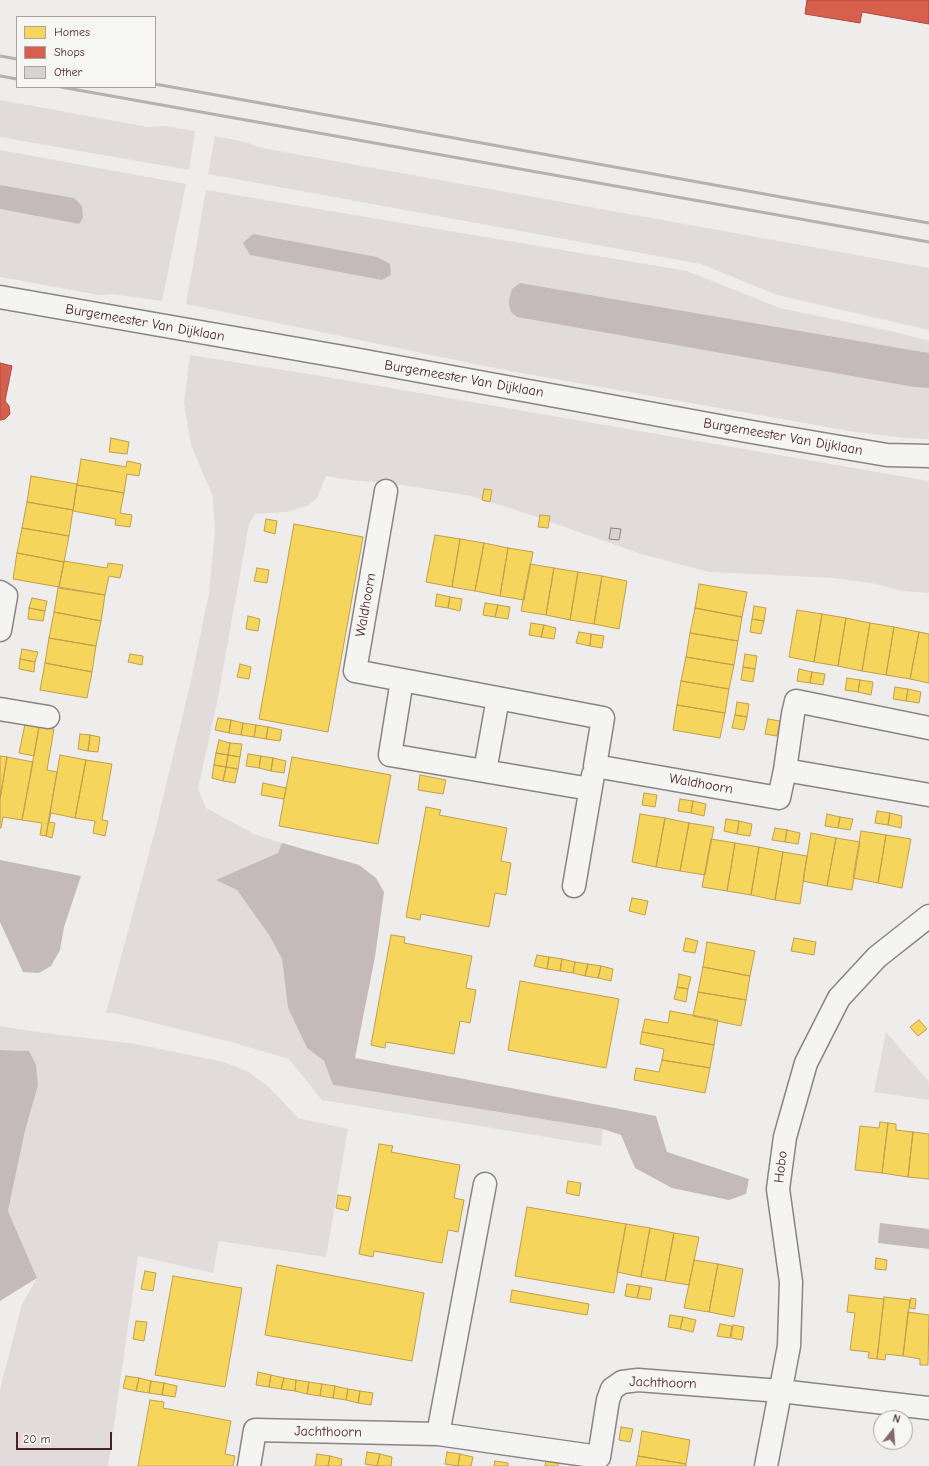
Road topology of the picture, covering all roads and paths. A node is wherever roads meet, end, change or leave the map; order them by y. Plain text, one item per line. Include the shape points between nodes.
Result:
1 (0, 297) edge
2 (929, 456) edge
3 (386, 491) dead end
4 (0, 592) edge
5 (0, 630) edge
6 (402, 680) junction
7 (498, 698) junction
8 (0, 709) edge
9 (48, 717) dead end
10 (929, 728) edge
11 (594, 766) junction
12 (785, 770) junction
13 (485, 771) junction
14 (590, 790) junction
15 (929, 795) edge
16 (574, 886) dead end
17 (929, 916) edge
18 (484, 1184) dead end
19 (780, 1391) junction
20 (929, 1408) edge
21 (438, 1434) junction
22 (249, 1466) edge
23 (766, 1466) edge

1 - 2 street, Burgemeester Van Dijklaan via 887,455
3 - 6 street, Waldhoorn via 355,671
4 - 5 street via 6,596
6 - 7 street, Waldhoorn
6 - 13 street via 390,755
7 - 11 street, Waldhoorn via 603,718
7 - 13 street
8 - 9 street
10 - 12 street, Waldhoorn via 796,702
11 - 12 street, Waldhoorn via 779,798
11 - 14 street, Waldhoorn
12 - 15 street
13 - 14 street
14 - 16 street, Waldhoorn
17 - 19 street, Hobo via 878,957 839,998 806,1063 785,1137 778,1190 791,1282 789,1346
18 - 21 street
19 - 20 street
19 - 21 street, Jachthoorn via 638,1380 622,1382 612,1389 608,1400 599,1457
19 - 23 street, Hobo
21 - 22 street, Jachthoorn via 255,1430

